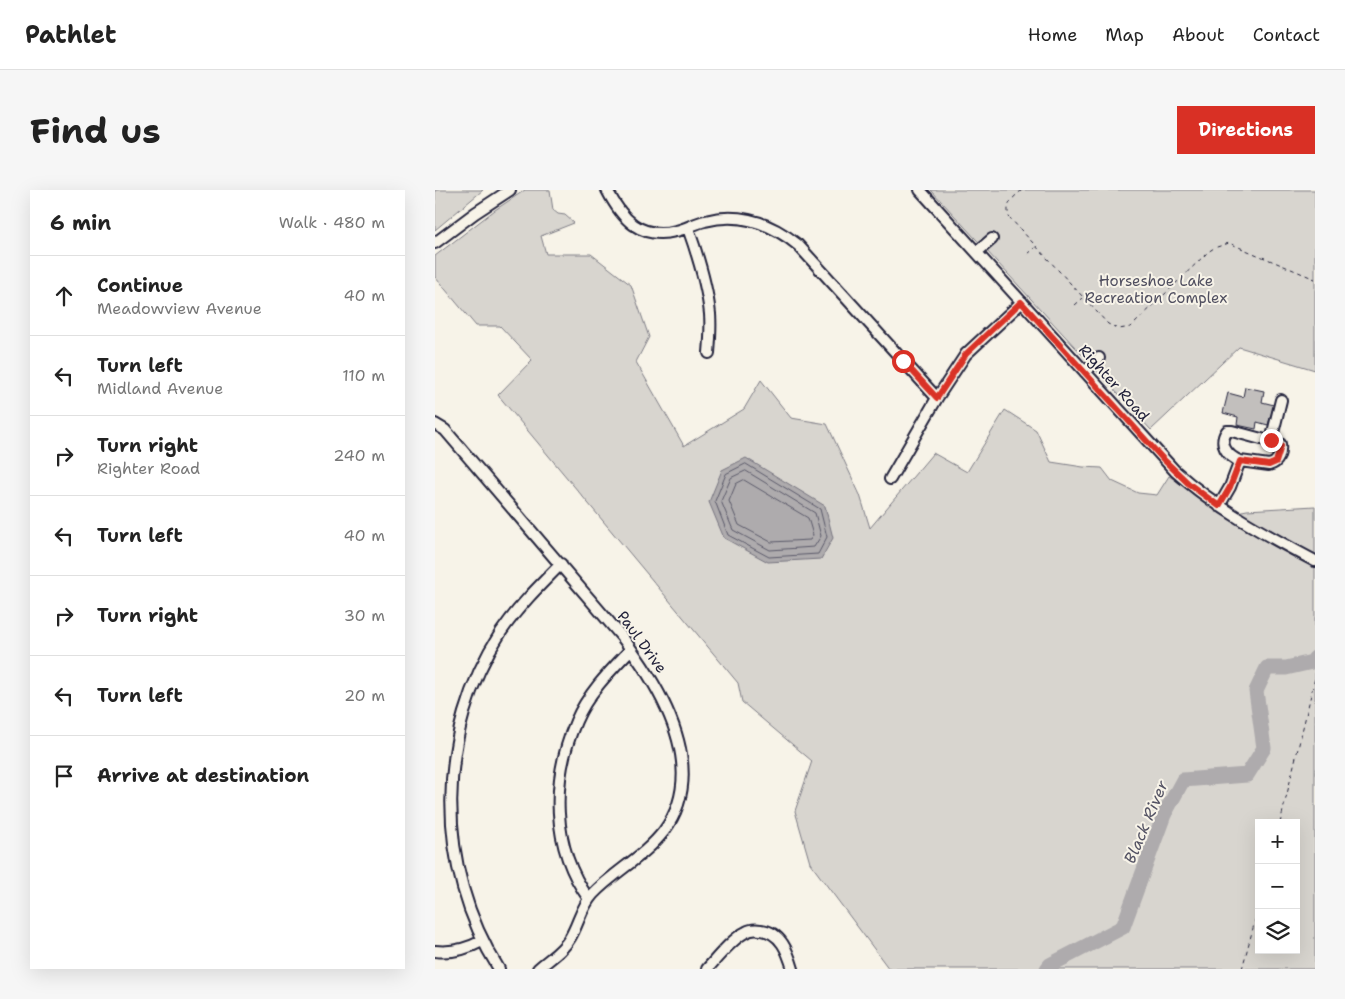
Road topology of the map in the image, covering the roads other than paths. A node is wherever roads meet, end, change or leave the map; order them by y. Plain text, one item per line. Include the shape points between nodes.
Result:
1 (511, 190) edge
2 (607, 190) edge
3 (920, 190) edge
4 (688, 228) junction
5 (992, 239) dead end
6 (435, 243) edge
7 (977, 252) junction
8 (1021, 302) junction
9 (709, 354) dead end
10 (1099, 358) dead end
11 (1085, 372) junction
12 (937, 398) junction
13 (1281, 400) dead end
14 (435, 424) edge
15 (1271, 440) junction
16 (1240, 461) junction
17 (890, 480) dead end
18 (1219, 506) junction
19 (1315, 560) edge
20 (561, 564) junction
21 (631, 649) junction
22 (589, 899) junction
23 (482, 941) junction
24 (435, 951) edge
25 (499, 969) edge
26 (538, 969) edge
27 (707, 969) edge
28 (793, 969) edge

1 - 6 street
2 - 4 street via 620,213 639,229 663,233
3 - 7 street, Righter Road
4 - 9 street via 707,294
4 - 12 street via 704,221 744,219 785,234
5 - 7 street
7 - 8 street, Righter Road
8 - 11 street, Righter Road
8 - 12 street via 966,354
10 - 11 street
11 - 18 street, Righter Road via 1175,472
12 - 17 street
13 - 15 street
14 - 20 street, Paul Drive via 445,430
15 - 16 street via 1281,446 1273,464
15 - 16 street via 1227,431 1226,451
16 - 18 street
18 - 19 street, Righter Road
20 - 21 street, Paul Drive
20 - 23 street via 517,611 491,648 471,687 456,739 450,785 455,863 463,895
21 - 22 street via 605,676 576,720 561,770 561,837 570,867
21 - 22 street, Paul Drive via 653,681 676,734 683,770 682,786 673,817 653,844
22 - 26 street via 563,948
23 - 24 street via 455,951
23 - 25 street
27 - 28 street via 737,938 753,930 772,932 779,938

